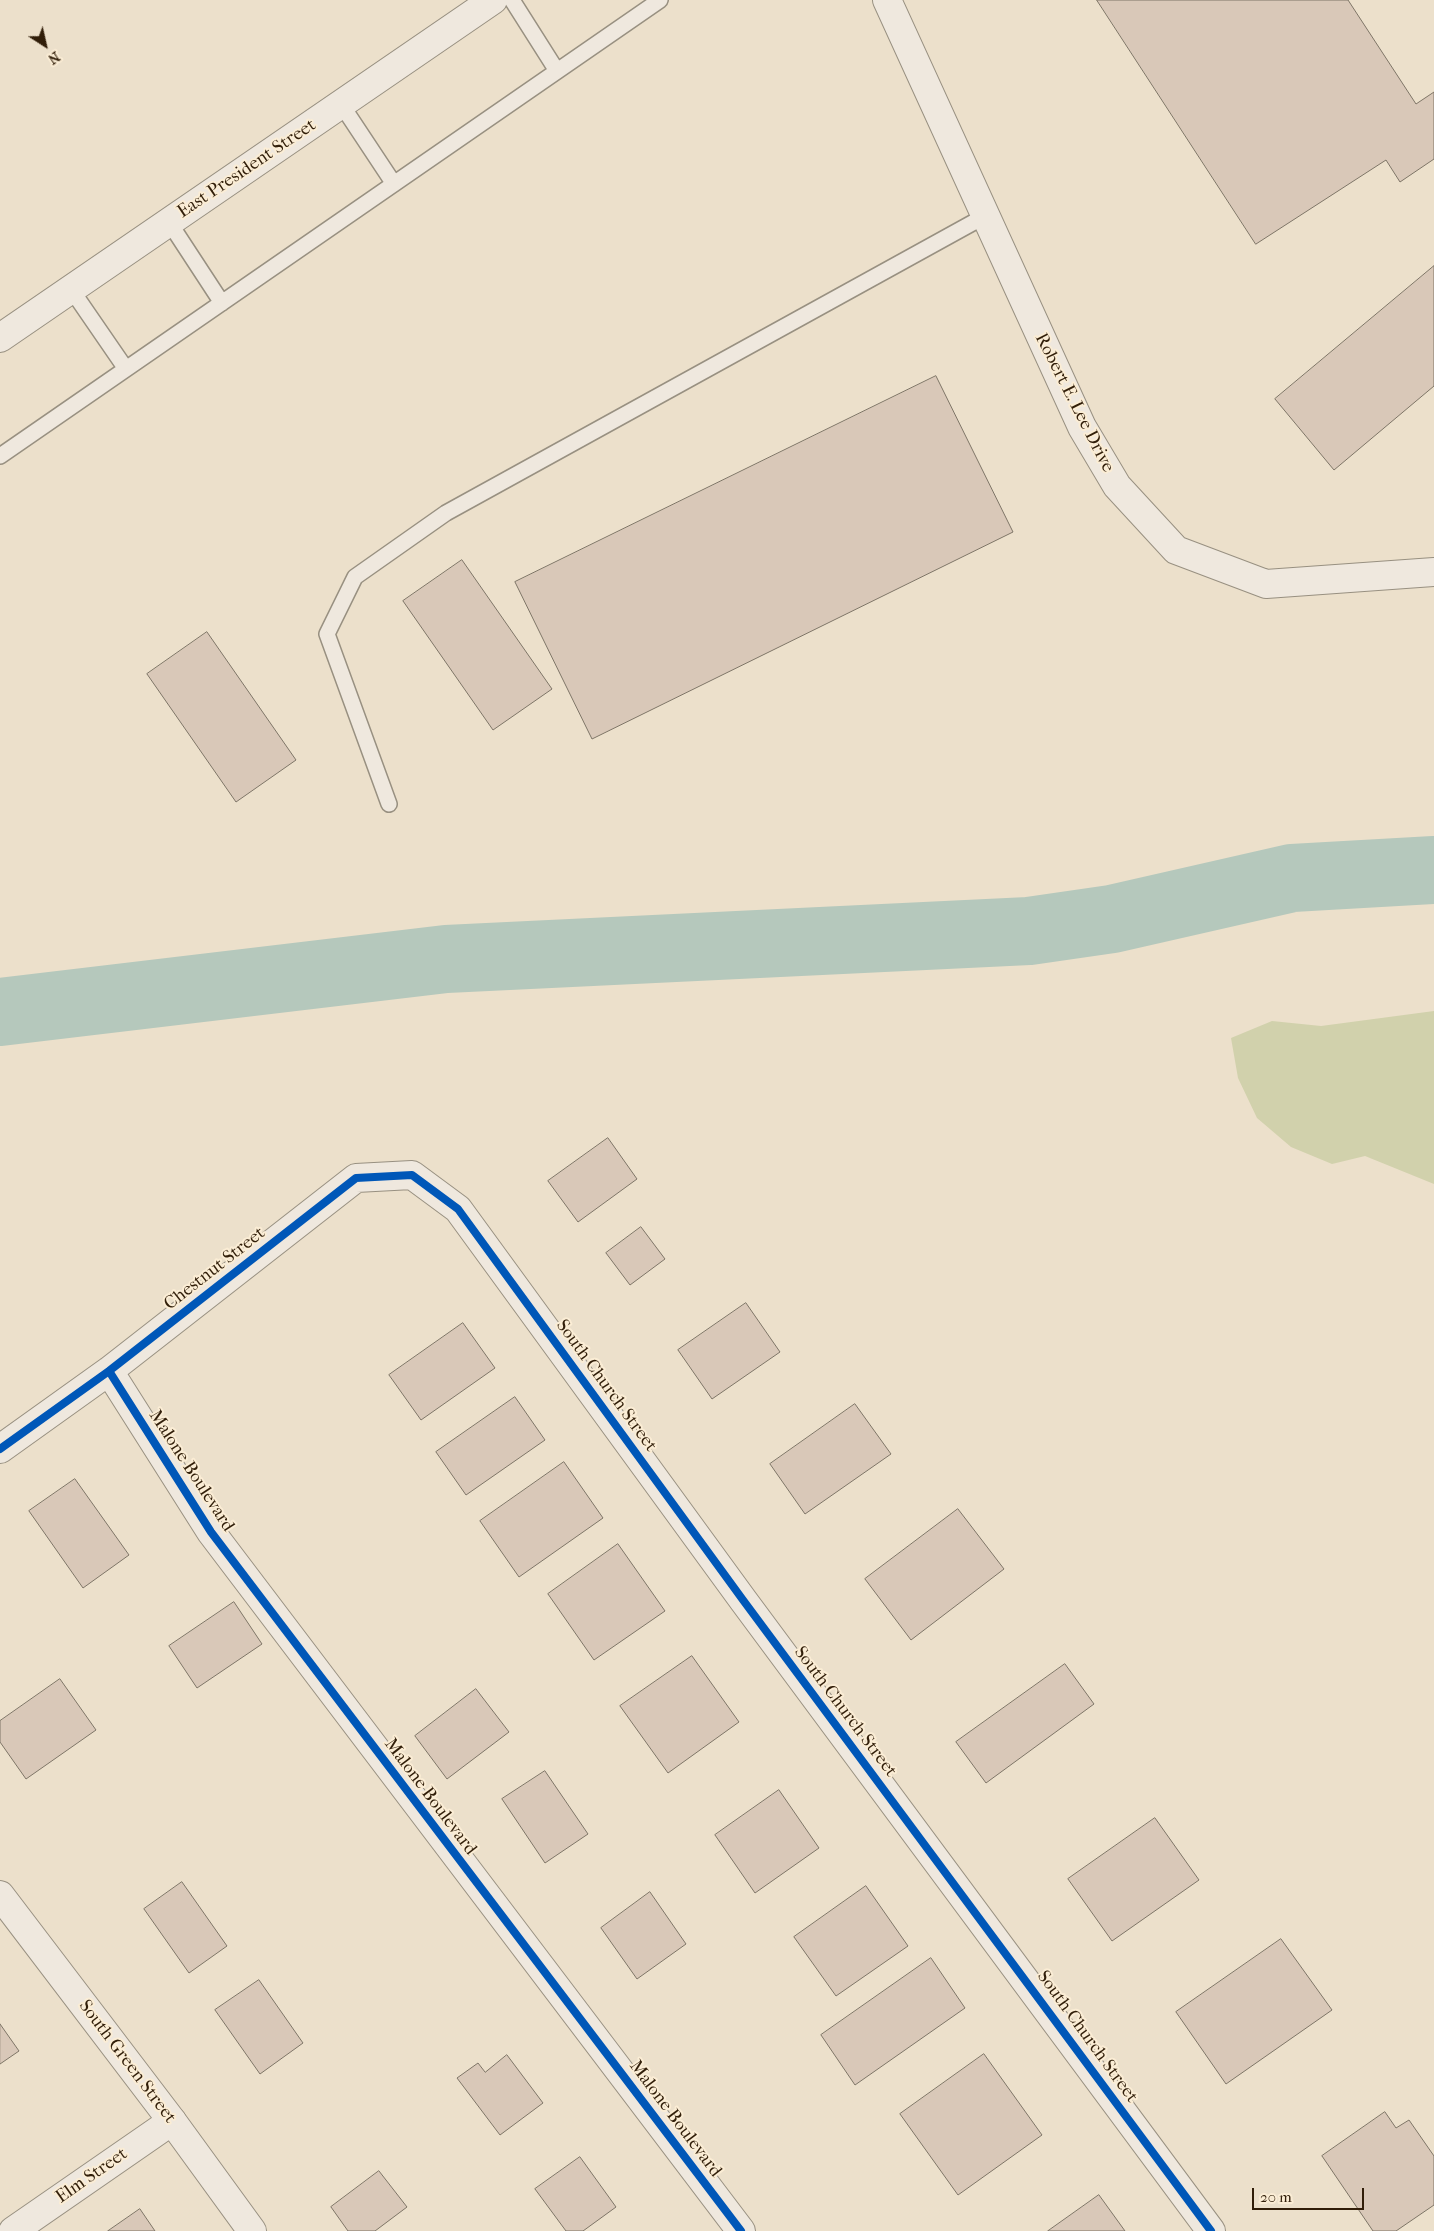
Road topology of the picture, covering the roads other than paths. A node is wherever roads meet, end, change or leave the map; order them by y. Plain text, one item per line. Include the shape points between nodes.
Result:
1 (494, 0) edge
2 (512, 0) edge
3 (660, 0) edge
4 (887, 0) edge
5 (557, 71) junction
6 (341, 104) junction
7 (394, 184) junction
8 (985, 216) junction
9 (169, 222) junction
10 (71, 289) junction
11 (222, 303) junction
12 (0, 338) edge
13 (126, 369) junction
14 (0, 456) edge
15 (1434, 572) edge
16 (389, 804) dead end
17 (458, 1209) joint
18 (109, 1371) junction
19 (0, 1449) edge
20 (0, 1895) edge
21 (172, 2121) junction
22 (13, 2231) edge
23 (252, 2231) edge
24 (741, 2231) edge
25 (1211, 2231) edge

1 - 6 street, East President Street
2 - 5 lane
3 - 5 lane
4 - 8 street, Robert E. Lee Drive
5 - 7 lane
6 - 7 lane
6 - 9 street, East President Street
7 - 11 lane
8 - 15 street, Robert E. Lee Drive via 1082,426 1117,486 1176,550 1266,584
8 - 16 lane via 446,513 355,577 327,634
9 - 10 street, East President Street
9 - 11 lane
10 - 12 street, East President Street
10 - 13 lane
11 - 13 lane
13 - 14 lane
17 - 18 street, Chestnut Street via 412,1175 356,1178
17 - 25 street, South Church Street
18 - 19 street, Chestnut Street
18 - 24 street, Malone Boulevard via 211,1532
20 - 21 street, South Green Street
21 - 22 street, Elm Street
21 - 23 street, South Green Street

